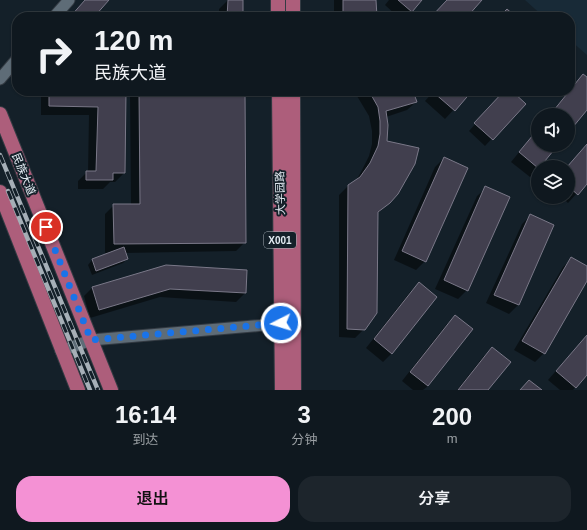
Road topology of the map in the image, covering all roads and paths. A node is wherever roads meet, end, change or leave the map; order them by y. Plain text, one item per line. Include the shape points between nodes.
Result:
1 (69, 0) edge
2 (278, 0) edge
3 (293, 0) edge
4 (58, 12) edge
5 (278, 12) edge
6 (293, 12) edge
7 (12, 65) edge
8 (0, 78) edge
9 (279, 96) edge
10 (293, 96) edge
11 (0, 114) edge
12 (0, 192) edge
13 (288, 323) junction
14 (91, 340) junction
15 (61, 351) junction
16 (78, 390) edge
17 (111, 390) edge
18 (282, 390) edge
19 (294, 390) edge

1 - 4 street
2 - 5 main road
3 - 6 main road
7 - 8 street
9 - 13 main road, 大学园路 / X001
10 - 13 main road, 大学园路 / X001
11 - 14 main road, 民族大道
12 - 15 main road
13 - 14 street
13 - 18 main road, 大学园路 / X001
13 - 19 main road, 大学园路 / X001
14 - 15 street
14 - 17 main road, 民族大道
15 - 16 main road

